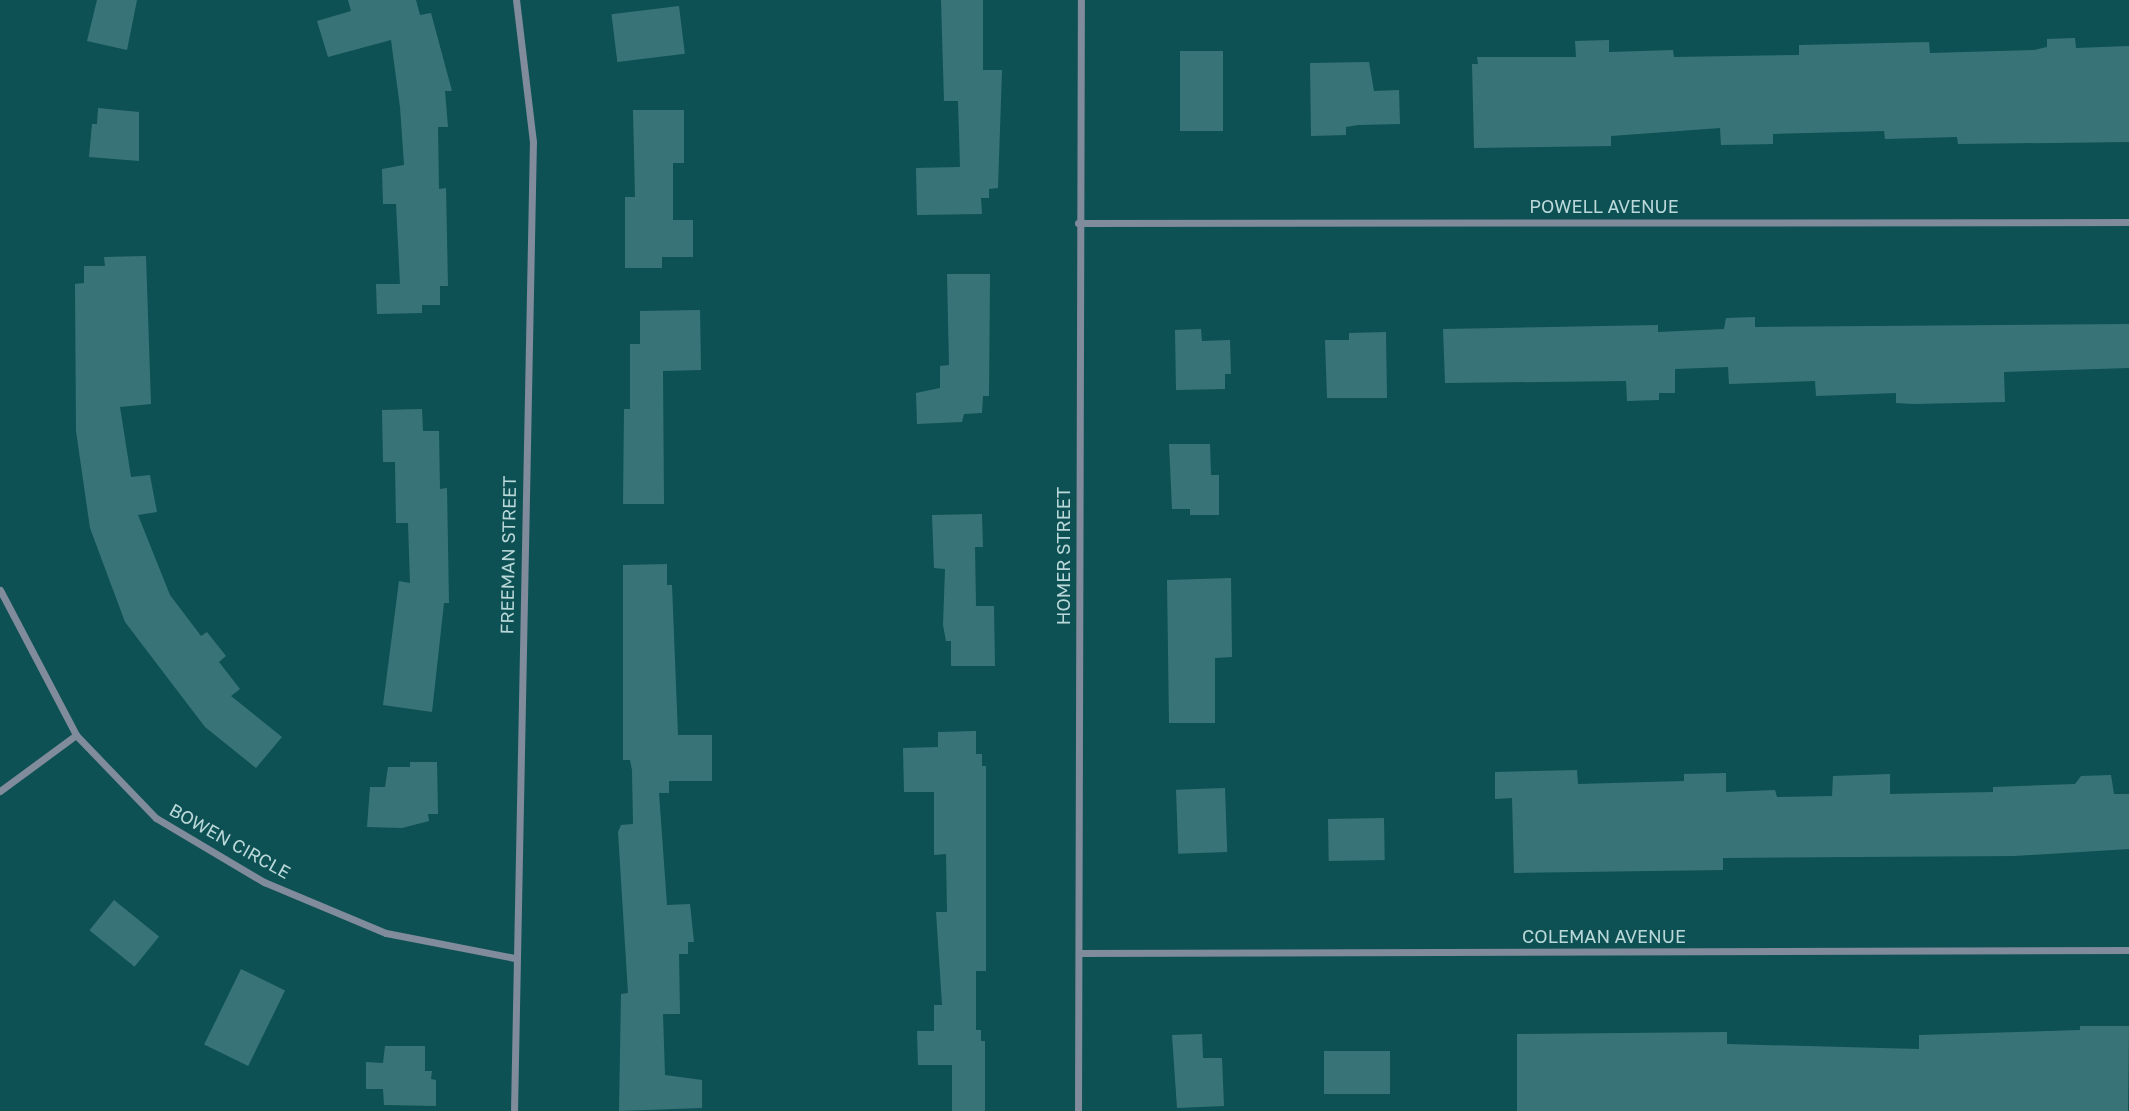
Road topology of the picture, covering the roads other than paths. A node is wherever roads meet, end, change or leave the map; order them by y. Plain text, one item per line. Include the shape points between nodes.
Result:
1 (516, 0) edge
2 (1081, 0) edge
3 (2129, 222) edge
4 (1078, 223) junction
5 (0, 590) edge
6 (76, 735) junction
7 (0, 791) edge
8 (2129, 950) edge
9 (1080, 953) junction
10 (515, 958) junction
11 (514, 1111) edge
12 (1078, 1111) edge

1 - 10 street, FREEMAN STREET via 533,142
2 - 4 street, HOMER STREET
3 - 4 street, POWELL AVENUE
4 - 9 street, HOMER STREET
5 - 6 street, BOWEN CIRCLE
6 - 7 street
6 - 10 street, BOWEN CIRCLE via 156,818 264,882 386,933
8 - 9 street, COLEMAN AVENUE
9 - 12 street, HOMER STREET
10 - 11 street, FREEMAN STREET

